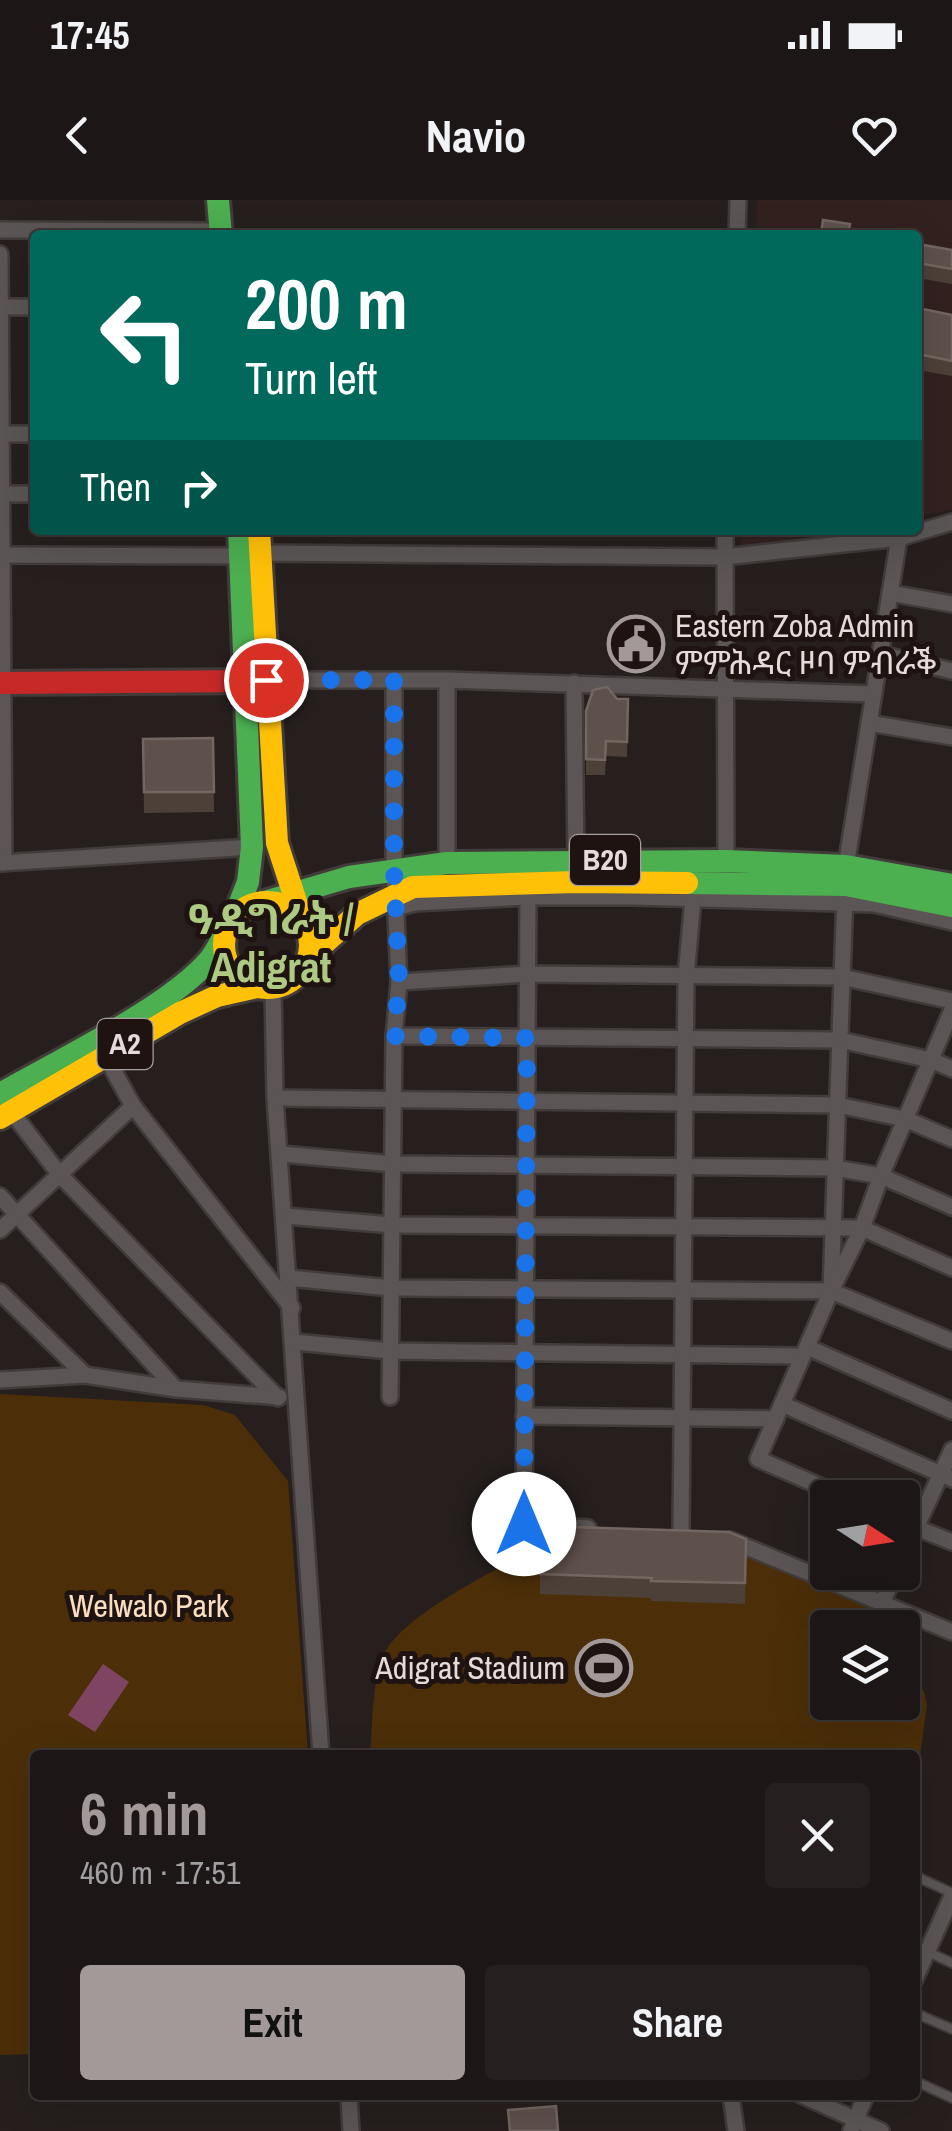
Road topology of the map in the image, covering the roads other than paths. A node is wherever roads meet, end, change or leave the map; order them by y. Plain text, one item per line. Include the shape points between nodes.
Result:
1 (218, 200) edge
2 (235, 200) edge
3 (738, 200) edge
4 (0, 230) edge
5 (226, 230) edge
6 (228, 230) edge
7 (737, 230) edge
8 (30, 231) edge
9 (0, 254) edge
10 (0, 307) edge
11 (30, 307) edge
12 (0, 373) edge
13 (0, 434) edge
14 (30, 434) edge
15 (1, 494) edge
16 (30, 494) edge
17 (949, 524) edge
18 (922, 532) edge
19 (725, 535) edge
20 (910, 535) edge
21 (899, 538) junction
22 (253, 546) edge
23 (1, 555) edge
24 (724, 557) junction
25 (890, 594) junction
26 (952, 604) edge
27 (1, 616) edge
28 (880, 654) junction
29 (952, 671) edge
30 (394, 680) junction
31 (447, 680) junction
32 (256, 681) junction
33 (1, 683) edge
34 (574, 683) junction
35 (725, 688) junction
36 (874, 694) junction
37 (870, 722) junction
38 (952, 737) edge
39 (2, 758) edge
40 (252, 848) junction
41 (726, 861) junction
42 (2, 863) edge
43 (447, 863) junction
44 (394, 869) junction
45 (576, 871) junction
46 (846, 884) junction
47 (952, 885) edge
48 (292, 894) junction
49 (528, 898) junction
50 (693, 900) junction
51 (396, 901) junction
52 (261, 903) junction
53 (952, 906) edge
54 (231, 922) junction
55 (303, 922) junction
56 (952, 922) edge
57 (303, 969) junction
58 (528, 974) junction
59 (686, 976) junction
60 (842, 977) junction
61 (399, 982) junction
62 (265, 988) junction
63 (952, 1001) edge
64 (952, 1010) edge
65 (394, 1036) junction
66 (527, 1038) junction
67 (686, 1039) junction
68 (840, 1040) junction
69 (100, 1047) junction
70 (931, 1060) junction
71 (952, 1069) edge
72 (275, 1098) junction
73 (394, 1101) junction
74 (527, 1102) junction
75 (685, 1104) junction
76 (3, 1105) edge
77 (838, 1105) junction
78 (133, 1106) junction
79 (905, 1118) junction
80 (952, 1139) edge
81 (281, 1154) junction
82 (393, 1164) junction
83 (526, 1164) junction
84 (684, 1166) junction
85 (835, 1168) junction
86 (60, 1174) junction
87 (880, 1176) junction
88 (0, 1196) edge
89 (952, 1207) edge
90 (18, 1214) junction
91 (285, 1216) junction
92 (392, 1226) junction
93 (526, 1226) junction
94 (683, 1228) junction
95 (862, 1228) junction
96 (0, 1230) edge
97 (833, 1230) junction
98 (952, 1268) edge
99 (290, 1278) junction
100 (392, 1288) junction
101 (525, 1289) junction
102 (682, 1290) junction
103 (831, 1291) junction
104 (0, 1292) edge
105 (292, 1308) junction
106 (952, 1341) edge
107 (294, 1342) junction
108 (391, 1351) junction
109 (525, 1352) junction
110 (804, 1352) junction
111 (682, 1354) junction
112 (86, 1375) junction
113 (0, 1380) edge
114 (176, 1389) junction
115 (297, 1390) junction
116 (390, 1397) dead end
117 (278, 1398) junction
118 (779, 1412) junction
119 (952, 1412) edge
120 (524, 1416) junction
121 (681, 1418) junction
122 (952, 1450) edge
123 (946, 1476) edge
124 (810, 1481) edge
125 (920, 1510) edge
126 (602, 1528) edge
127 (920, 1529) edge
128 (661, 1532) edge
129 (681, 1534) junction
130 (701, 1535) edge
131 (720, 1536) edge
132 (952, 1542) edge
133 (888, 1590) edge
134 (882, 1603) junction
135 (952, 1632) edge
136 (322, 1750) edge
137 (920, 1879) edge
138 (952, 1895) edge
139 (921, 1949) edge
140 (952, 1963) edge
141 (920, 2015) edge
142 (952, 2029) edge
143 (920, 2083) edge
144 (952, 2098) edge
145 (348, 2100) edge
146 (732, 2100) edge
147 (810, 2100) edge
148 (864, 2100) edge
149 (853, 2125) edge
150 (351, 2131) edge
151 (736, 2131) edge
152 (881, 2131) edge

1 - 5 main road
2 - 6 main road
3 - 7 street
4 - 8 street
9 - 10 street
10 - 11 street
10 - 12 street
12 - 13 street
13 - 14 street
13 - 15 street
15 - 16 street
15 - 23 street
17 - 18 street
19 - 24 street
20 - 21 street
21 - 24 street
21 - 25 street
22 - 23 street
22 - 24 street
22 - 32 main road, A2
23 - 27 street
24 - 35 street
25 - 26 street
25 - 28 street
27 - 33 street
28 - 29 street
28 - 36 street
30 - 31 street
30 - 32 street
30 - 44 street
31 - 34 street
31 - 43 street
32 - 33 main road
32 - 40 main road, A2
32 - 48 main road, A2 via 276,843
33 - 39 street
34 - 35 street
34 - 45 street
35 - 36 street
35 - 41 street
36 - 37 street
37 - 38 street
37 - 46 street
39 - 42 street
40 - 42 street
40 - 54 main road, A2 via 248,882
41 - 45 main road, B20
41 - 46 main road, B20
43 - 44 main road, B20
43 - 45 main road, B20
44 - 48 main road, B20
44 - 51 street
45 - 46 main road, B20
45 - 51 main road, B20 via 412,887
46 - 47 main road, B20
46 - 50 street
46 - 53 main road, B20
46 - 56 street via 874,904
46 - 60 street
48 - 52 main road, B20
48 - 55 main road, A2
49 - 50 street
49 - 51 street
49 - 58 street
50 - 59 street
51 - 57 main road, B20 via 376,902
51 - 61 street
52 - 54 main road, A2
52 - 55 main road via 286,906
54 - 62 main road, A2 via 224,942 228,964 238,977
54 - 69 main road, A2 via 196,974
55 - 57 main road, A2 via 310,947
57 - 62 main road, A2 via 290,982
58 - 59 street
58 - 61 street
58 - 66 street
59 - 60 street
59 - 67 street
60 - 63 street
60 - 68 street
61 - 65 street
62 - 69 main road, A2 via 220,994
62 - 72 street
64 - 70 street
65 - 66 street
65 - 73 street
66 - 67 street
66 - 74 street
67 - 68 street
67 - 75 street
68 - 70 street
68 - 77 street
69 - 76 main road, A2
69 - 78 street
70 - 71 street
70 - 79 street
72 - 73 street
72 - 81 street
73 - 74 street
73 - 82 street
74 - 75 street
74 - 83 street
75 - 77 street
75 - 84 street
76 - 86 street
77 - 79 street
77 - 85 street
78 - 86 street
78 - 105 street
79 - 80 street
79 - 87 street
81 - 82 street
81 - 91 street
82 - 83 street
82 - 92 street
83 - 84 street
83 - 93 street
84 - 85 street
84 - 94 street
85 - 87 street
85 - 97 street
86 - 90 street
86 - 117 street
87 - 89 street
87 - 95 street
88 - 90 street
90 - 96 street
90 - 114 street
91 - 92 street
91 - 99 street
92 - 93 street
92 - 100 street
93 - 94 street
93 - 101 street
94 - 97 street
94 - 102 street
95 - 97 street
95 - 98 street
95 - 103 street
97 - 103 street
99 - 100 street
99 - 105 street
100 - 101 street
100 - 108 street
101 - 102 street
101 - 109 street
102 - 103 street
102 - 111 street
103 - 106 street
103 - 110 street
104 - 112 street
105 - 107 street
107 - 108 street
107 - 115 street
108 - 109 street
108 - 116 street
109 - 111 street
109 - 120 street
110 - 111 street
110 - 118 street
110 - 119 street
111 - 121 street
112 - 113 street
112 - 114 street
114 - 117 street
115 - 117 street
115 - 136 street
118 - 121 street
118 - 123 street
118 - 124 street via 758,1458
120 - 121 street
120 - 126 street via 524,1524
121 - 129 street
122 - 123 street
123 - 125 street
127 - 132 street
128 - 129 street
129 - 130 street
131 - 134 street
133 - 134 street
134 - 135 street
137 - 138 lane
138 - 139 street
139 - 140 lane
141 - 142 lane
143 - 144 lane
145 - 150 street
146 - 151 street
147 - 149 street
148 - 149 street
149 - 152 street

